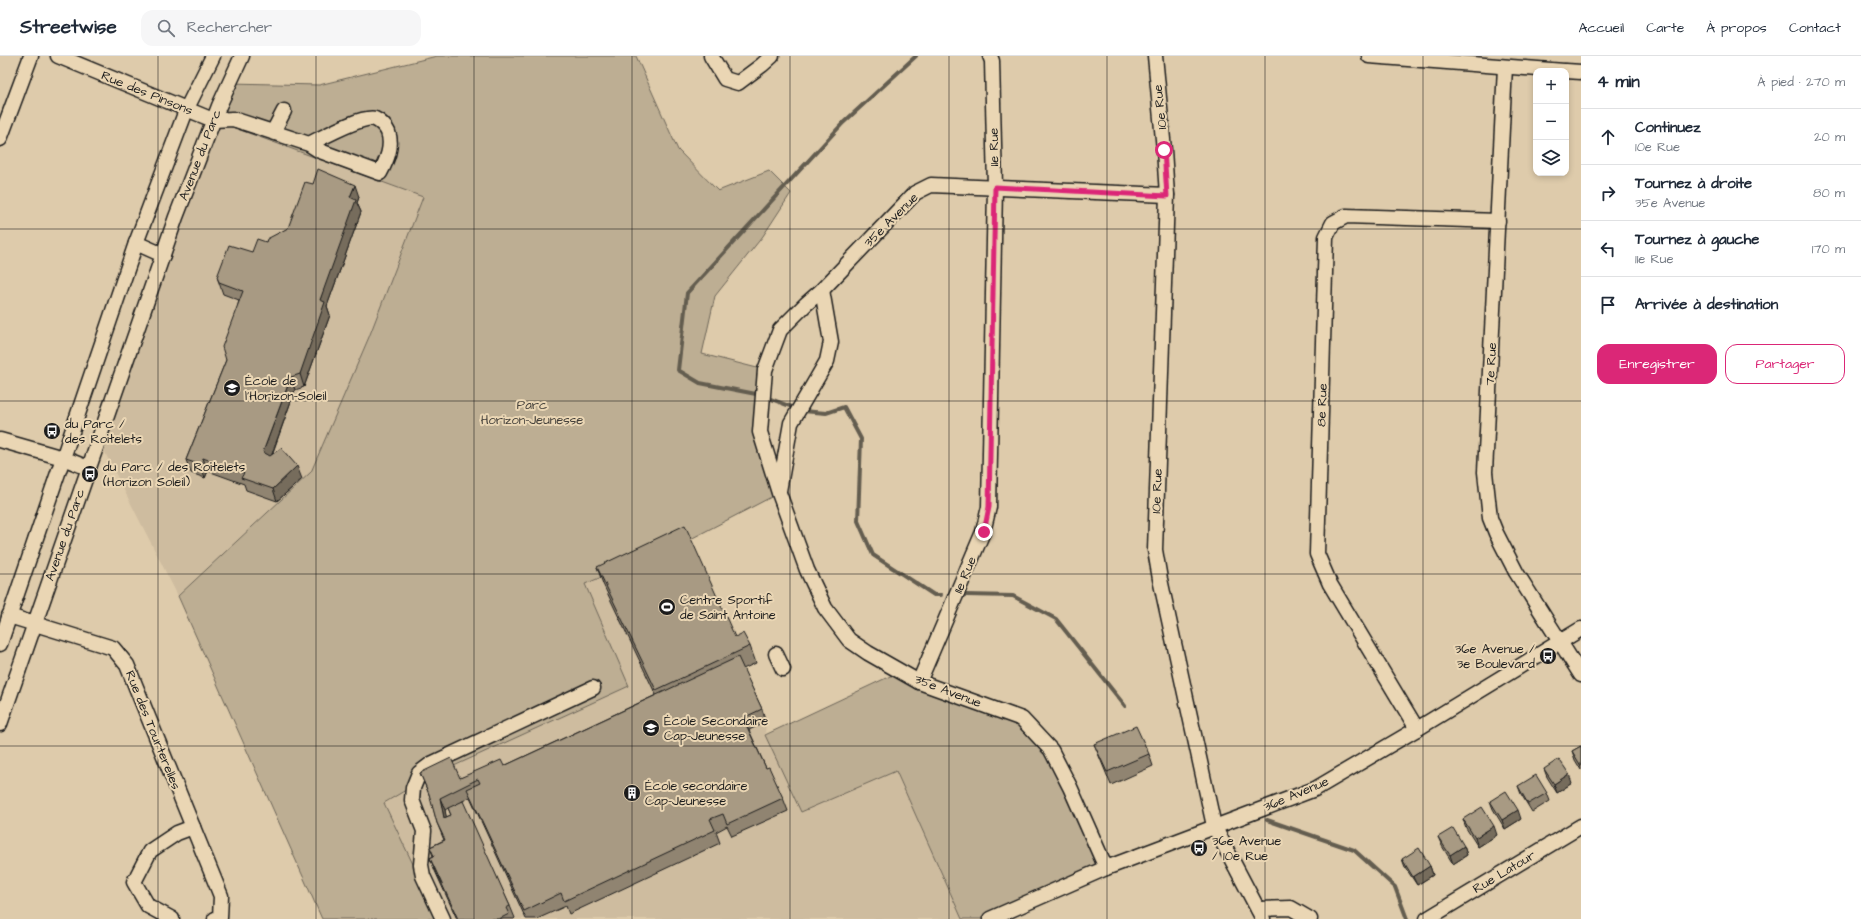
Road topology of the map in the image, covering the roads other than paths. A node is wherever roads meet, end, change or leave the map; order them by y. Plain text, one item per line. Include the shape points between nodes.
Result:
1 (31, 56) edge
2 (58, 56) edge
3 (213, 56) edge
4 (242, 56) edge
5 (711, 56) edge
6 (772, 56) edge
7 (990, 56) edge
8 (1155, 56) edge
9 (1369, 56) edge
10 (1504, 67) junction
11 (1533, 69) edge
12 (1569, 71) edge
13 (1581, 72) edge
14 (187, 108) junction
15 (284, 111) dead end
16 (213, 120) junction
17 (273, 132) junction
18 (0, 139) edge
19 (309, 144) junction
20 (995, 187) junction
21 (1167, 196) junction
22 (1498, 221) junction
23 (136, 243) junction
24 (162, 255) junction
25 (822, 290) junction
26 (0, 440) edge
27 (63, 458) junction
28 (88, 468) junction
29 (779, 493) junction
30 (9, 616) junction
31 (35, 623) junction
32 (1581, 629) edge
33 (1560, 641) junction
34 (0, 644) edge
35 (776, 654) dead end
36 (783, 669) dead end
37 (1581, 675) edge
38 (919, 682) junction
39 (593, 688) dead end
40 (0, 724) edge
41 (1417, 729) junction
42 (1214, 826) junction
43 (1581, 826) edge
44 (193, 827) junction
45 (1106, 868) junction
46 (1260, 914) edge
47 (172, 919) edge
48 (215, 919) edge
49 (443, 919) edge
50 (990, 919) edge
51 (1310, 919) edge
52 (1427, 919) edge

1 - 18 street
2 - 14 street, Rue des Pinsons
3 - 14 street, Avenue du Parc
4 - 16 street, Avenue du Parc
5 - 6 street via 725,79 738,83
7 - 20 street, 11e Rue
8 - 21 street, 10e Rue
9 - 10 street
10 - 11 street
10 - 22 street, 7e Rue
12 - 13 street
14 - 16 street, Rue des Pinsons
14 - 23 street, Avenue du Parc
15 - 17 street
16 - 17 street via 233,119
16 - 24 street, Avenue du Parc
17 - 19 street
19 - 19 street via 364,119 375,119 386,128 391,140 380,172 320,151
20 - 21 street, 35e Avenue
20 - 25 street, 35e Avenue via 931,185 915,194
20 - 38 street, 11e Rue via 989,507 984,532
21 - 42 street, 10e Rue via 1155,550
22 - 33 street, 7e Rue via 1485,472 1487,498 1490,518 1505,551
22 - 41 street, 8e Rue via 1346,216 1333,223 1326,237 1317,554 1330,584
23 - 24 street
23 - 27 street, Avenue du Parc
24 - 28 street, Avenue du Parc
25 - 29 street, 35e Avenue via 831,342 827,361 791,423
25 - 29 street, 35e Avenue via 780,330 765,370 760,432
26 - 27 street
27 - 28 street
27 - 30 street, Avenue du Parc
28 - 31 street, Avenue du Parc
29 - 38 street, 35e Avenue via 807,570 825,608 839,629 849,640 868,653
30 - 31 street, Rue des Tourterelles
30 - 34 street, Avenue du Parc
31 - 40 street, Avenue du Parc
31 - 44 street, Rue des Tourterelles via 112,648 127,664
32 - 33 street, 36e Avenue
33 - 37 street, 7e Rue
33 - 41 street, 36e Avenue
35 - 36 street
38 - 45 street, 35e Avenue via 1022,719 1051,750
39 - 49 street via 431,764 419,773 412,788 412,800 424,831 421,865 423,876
41 - 42 street, 36e Avenue via 1315,789
42 - 45 street, 36e Avenue
42 - 46 street, 10e Rue
43 - 52 street, Rue Latour
44 - 47 street via 177,833 150,851 134,882 148,906
44 - 48 street, Rue des Tourterelles via 221,896 220,918
45 - 50 street, 36e Avenue
46 - 51 street, 10e Rue via 1291,908

